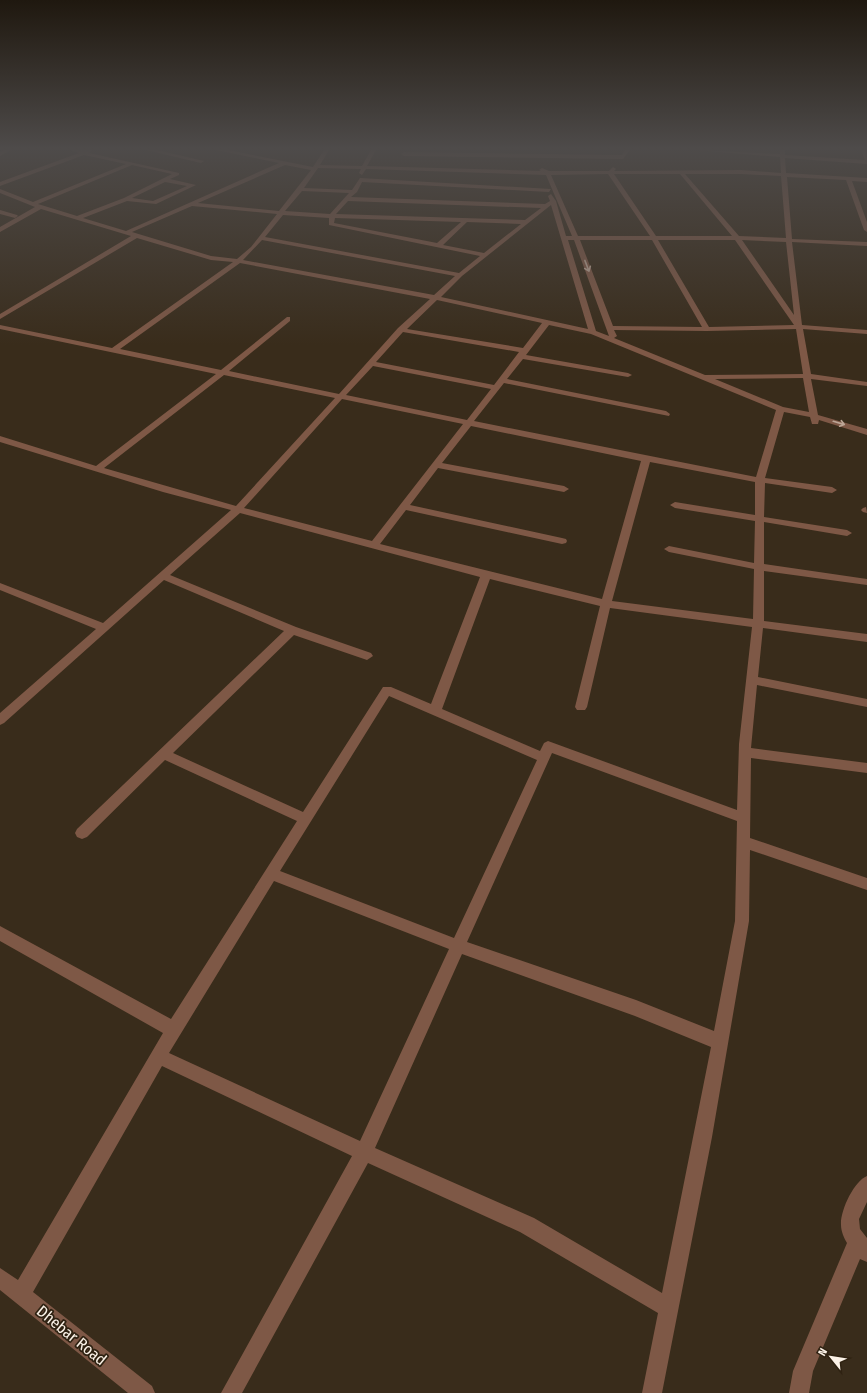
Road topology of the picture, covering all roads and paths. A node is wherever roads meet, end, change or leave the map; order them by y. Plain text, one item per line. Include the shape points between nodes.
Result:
1 (11, 215) edge
2 (22, 215) edge
3 (69, 215) edge
4 (86, 215) edge
5 (93, 215) edge
6 (170, 215) edge
7 (278, 215) edge
8 (315, 215) edge
9 (470, 215) edge
10 (509, 215) edge
11 (535, 215) edge
12 (557, 215) edge
13 (565, 215) edge
14 (638, 215) edge
15 (717, 215) edge
16 (787, 215) edge
17 (15, 216) joint
18 (332, 216) junction
19 (78, 218) junction
20 (103, 218) dead end
21 (466, 220) junction
22 (0, 221) edge
23 (865, 221) edge
24 (116, 222) dead end
25 (526, 222) junction
26 (0, 230) edge
27 (867, 230) edge
28 (136, 232) junction
29 (260, 238) junction
30 (563, 238) junction
31 (576, 238) junction
32 (654, 238) junction
33 (737, 238) junction
34 (789, 240) junction
35 (867, 244) edge
36 (439, 245) junction
37 (486, 254) junction
38 (237, 262) junction
39 (460, 275) junction
40 (437, 298) junction
41 (0, 317) edge
42 (287, 319) dead end
43 (547, 322) junction
44 (0, 327) edge
45 (799, 327) junction
46 (610, 328) junction
47 (707, 329) junction
48 (401, 330) junction
49 (593, 332) junction
50 (867, 332) edge
51 (615, 342) junction
52 (114, 350) junction
53 (523, 354) junction
54 (371, 363) junction
55 (222, 373) junction
56 (628, 375) dead end
57 (807, 376) junction
58 (701, 377) junction
59 (502, 380) junction
60 (867, 384) edge
61 (496, 388) junction
62 (340, 397) junction
63 (784, 410) junction
64 (666, 414) dead end
65 (814, 420) junction
66 (469, 423) junction
67 (867, 432) edge
68 (0, 439) edge
69 (867, 440) edge
70 (646, 459) junction
71 (436, 465) junction
72 (97, 469) junction
73 (760, 480) junction
74 (564, 489) dead end
75 (832, 490) dead end
76 (675, 505) dead end
77 (404, 507) junction
78 (238, 509) junction
79 (759, 519) junction
80 (847, 533) dead end
81 (562, 541) dead end
82 (374, 545) junction
83 (669, 549) dead end
84 (759, 567) junction
85 (486, 575) junction
86 (163, 576) junction
87 (867, 582) edge
88 (0, 586) edge
89 (606, 604) junction
90 (758, 624) junction
91 (105, 628) junction
92 (292, 630) junction
93 (867, 638) edge
94 (367, 656) dead end
95 (752, 680) junction
96 (867, 703) edge
97 (581, 707) dead end
98 (435, 711) junction
99 (0, 720) edge
100 (745, 752) junction
101 (164, 754) junction
102 (544, 758) junction
103 (867, 768) edge
104 (744, 818) junction
105 (306, 819) junction
106 (82, 833) dead end
107 (744, 842) junction
108 (271, 874) junction
109 (867, 884) edge
110 (0, 933) edge
111 (458, 946) junction
112 (174, 1030) junction
113 (720, 1042) junction
114 (158, 1056) junction
115 (364, 1152) junction
116 (867, 1185) edge
117 (862, 1247) edge
118 (0, 1278) edge
119 (20, 1294) junction
120 (669, 1308) junction
121 (145, 1393) edge
122 (231, 1393) edge
123 (652, 1393) edge
124 (799, 1393) edge

1 - 17 street
2 - 26 street
3 - 19 street
4 - 19 street
5 - 20 street
6 - 28 street
7 - 29 street
8 - 18 street
9 - 21 street
10 - 25 street
11 - 25 street
12 - 30 street
13 - 31 street
14 - 32 street
15 - 33 street
16 - 34 street
17 - 22 street
18 - 21 street
18 - 36 street via 331,224
19 - 28 street
21 - 36 street
23 - 27 street
24 - 28 street
25 - 37 street
28 - 38 street via 211,258
28 - 41 street
29 - 38 street
29 - 39 street
30 - 31 street
30 - 49 street
31 - 32 street
31 -> 46 street
32 - 33 street
32 - 47 street
33 - 34 street
33 - 45 street
34 - 35 street
34 - 45 street
36 - 37 street
37 - 39 street
38 - 40 street
38 - 52 street
39 - 40 street
40 - 43 street
40 - 48 street
42 - 55 street
43 - 49 street
43 - 53 street
44 - 52 street
45 - 47 street
45 - 50 street
45 - 57 street
46 - 47 street
46 - 51 street
48 - 53 street
48 - 54 street
49 - 51 street
51 - 58 street
52 - 55 street
53 - 56 street
53 - 59 street
54 - 61 street
54 - 62 street
55 - 62 street
55 - 72 street
57 - 58 street
57 - 60 street
57 - 65 street
58 - 63 street
59 - 61 street
59 - 64 street
61 - 66 street
62 - 66 street
62 - 78 street
63 - 65 street
63 - 73 street
65 -> 67 street
65 - 69 street
66 - 70 street
66 - 71 street
68 - 72 street
70 - 73 street
70 - 89 street
71 - 74 street
71 - 77 street
72 - 78 street
73 - 75 street
73 - 79 street
76 - 79 street
77 - 81 street
77 - 82 street
78 - 82 street
78 - 86 street
79 - 80 street
79 - 84 street
82 - 85 street
83 - 84 street
84 - 87 street
84 - 90 street
85 - 89 street
85 - 98 street
86 - 91 street
86 - 92 street
88 - 91 street
89 - 90 street
89 - 97 street
90 - 93 street
90 - 95 street
91 - 99 street
92 - 94 street
92 - 101 street
95 - 96 street
95 - 100 street
98 - 102 street
98 - 105 street via 387,690
100 - 103 street
100 - 104 street
101 - 105 street
101 - 106 street
102 - 104 street via 548,746
102 - 111 street
104 - 107 street
105 - 108 street
107 - 109 street
107 - 113 street via 742,921
108 - 111 street
108 - 112 street
110 - 112 street
111 - 113 street via 636,1008
111 - 115 street
112 - 114 street
113 - 120 street
114 - 115 street
114 - 119 street
115 - 120 street via 527,1225
115 - 122 street
116 - 117 street via 849,1218 849,1226
117 - 124 street via 803,1371
118 - 119 street, Dhebar Road
119 - 121 street, Dhebar Road
120 - 123 street

